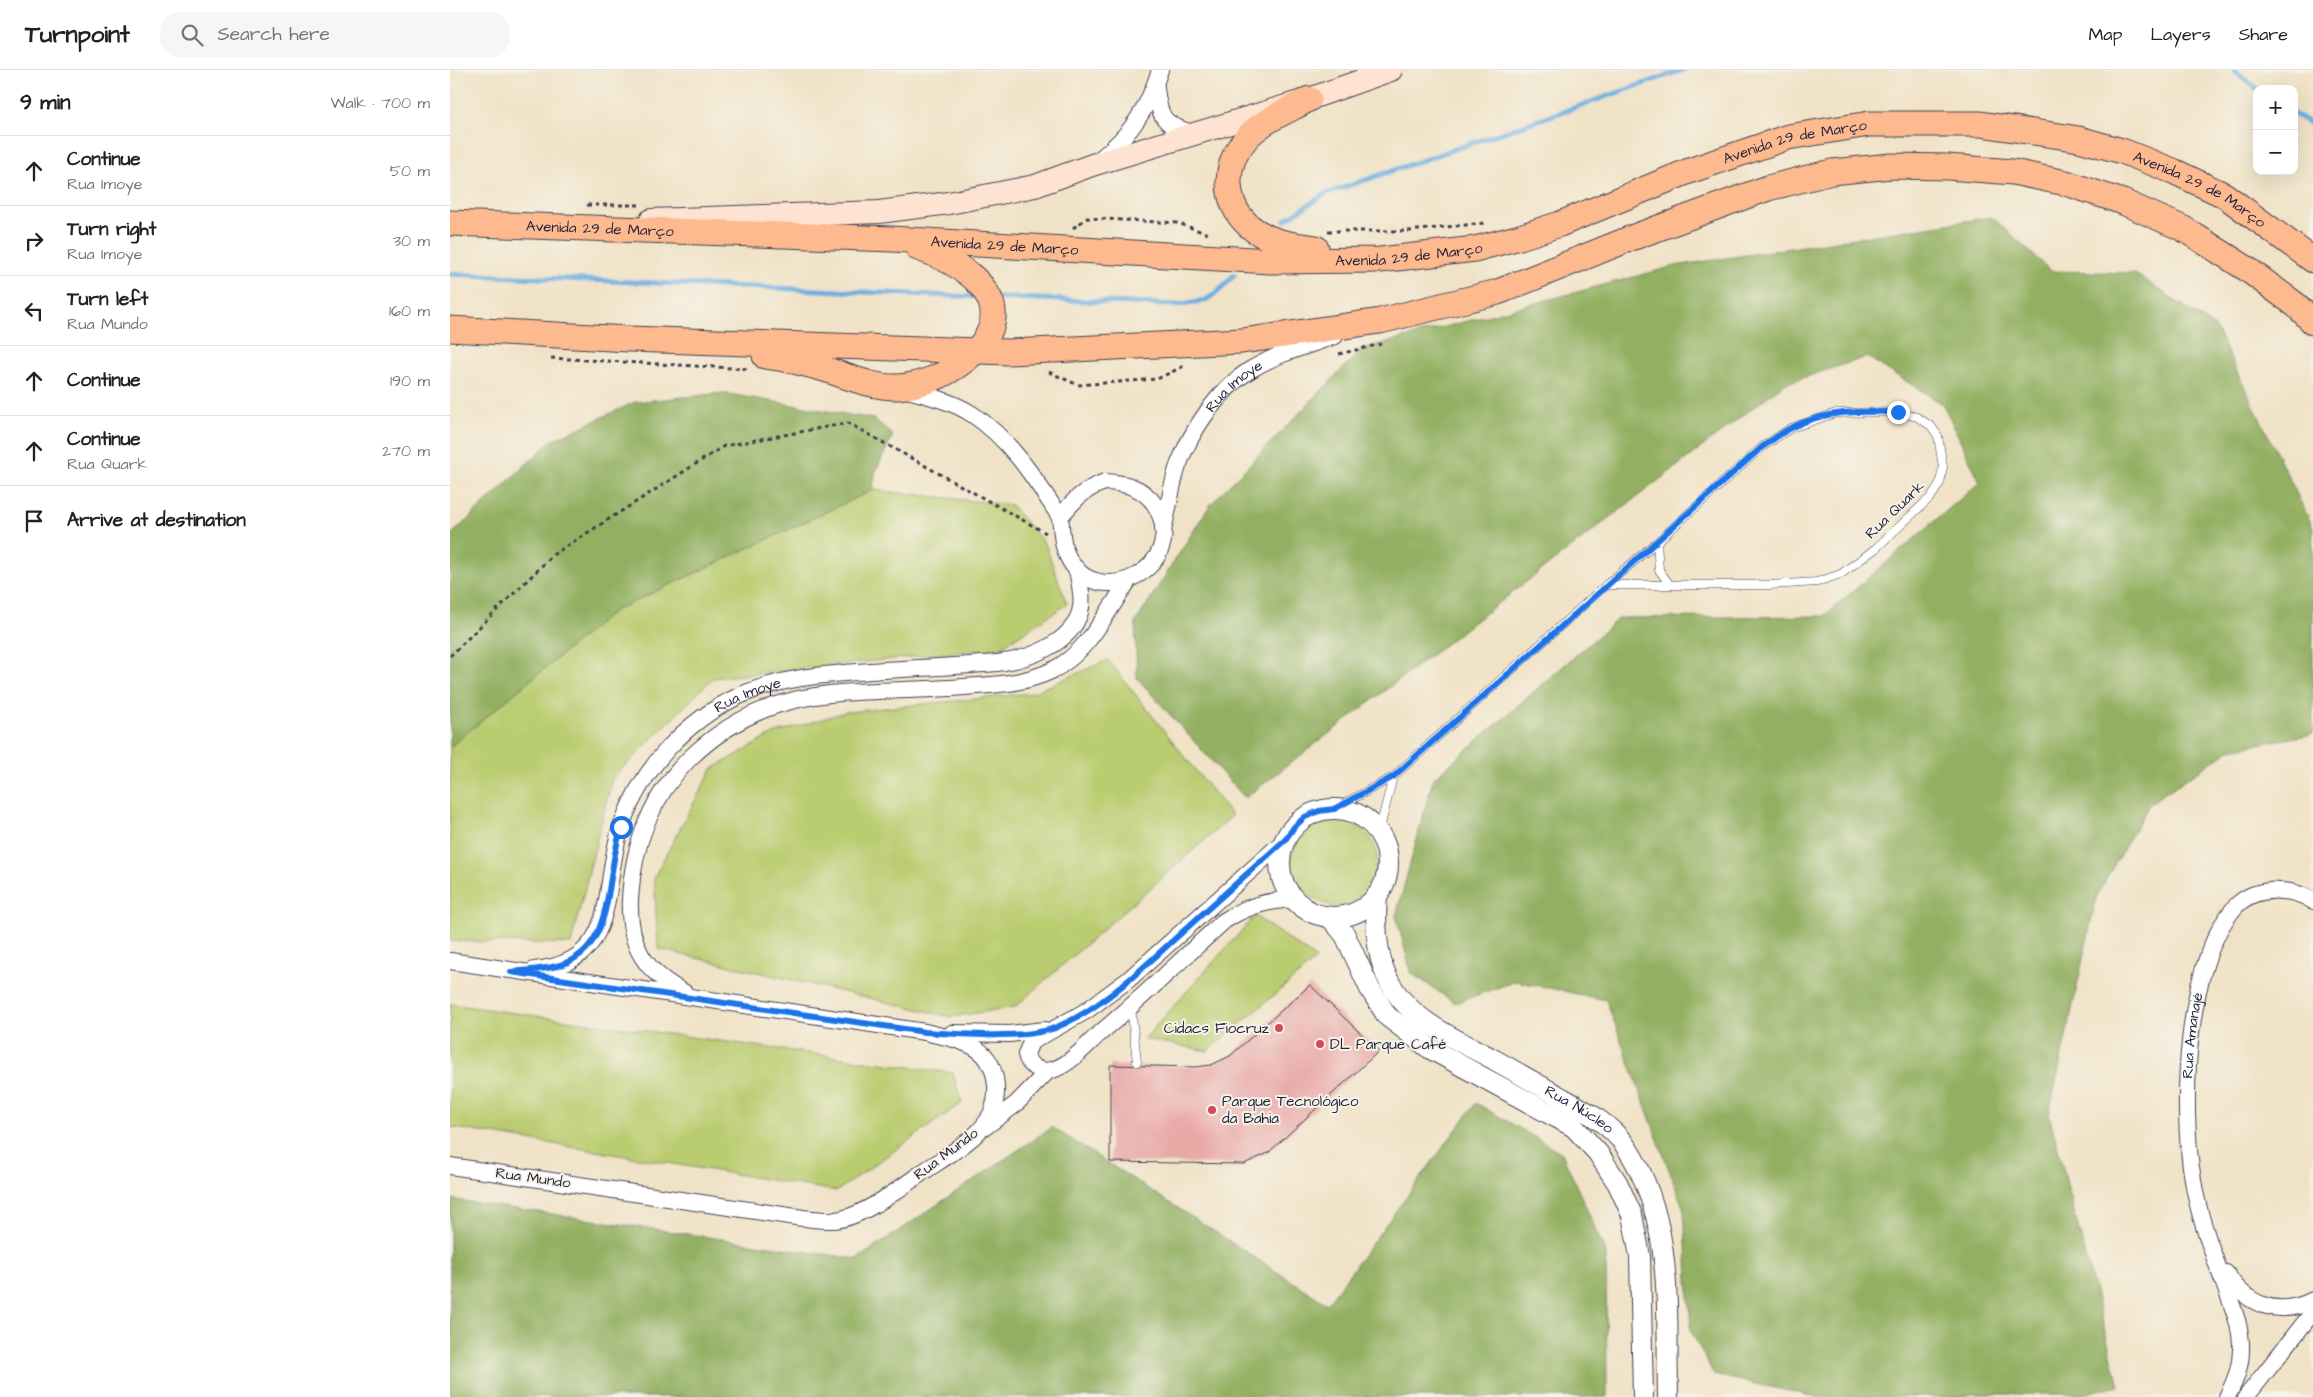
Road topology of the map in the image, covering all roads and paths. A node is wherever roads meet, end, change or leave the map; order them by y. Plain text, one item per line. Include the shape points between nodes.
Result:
1 (1391, 70) edge
2 (1158, 77) edge
3 (1309, 99) junction
4 (1195, 134) junction
5 (1092, 165) junction
6 (586, 205) dead end
7 (644, 205) dead end
8 (450, 223) edge
9 (1489, 223) dead end
10 (505, 224) junction
11 (1064, 228) dead end
12 (1326, 232) dead end
13 (1217, 238) dead end
14 (892, 239) junction
15 (1380, 260) junction
16 (2313, 260) edge
17 (1380, 321) junction
18 (2313, 322) edge
19 (450, 329) edge
20 (629, 339) junction
21 (981, 345) junction
22 (897, 387) junction
23 (1060, 517) junction
24 (1163, 529) junction
25 (1062, 542) junction
26 (1657, 542) junction
27 (1077, 569) junction
28 (1129, 580) junction
29 (1606, 584) junction
30 (1670, 584) junction
31 (450, 656) edge
32 (1393, 777) junction
33 (1334, 809) junction
34 (1379, 832) junction
35 (1285, 840) junction
36 (1377, 896) junction
37 (1294, 899) junction
38 (2313, 901) edge
39 (1330, 917) junction
40 (450, 961) edge
41 (511, 972) junction
42 (691, 996) junction
43 (1131, 1007) junction
44 (1056, 1028) junction
45 (925, 1032) junction
46 (1137, 1062) dead end
47 (1047, 1072) junction
48 (981, 1129) junction
49 (450, 1166) edge
50 (2212, 1252) junction
51 (2313, 1300) edge
52 (2313, 1312) edge
53 (1643, 1397) edge
54 (1668, 1397) edge
55 (2227, 1397) edge
56 (2246, 1397) edge

1 - 3 main road
2 - 4 street via 1161,117 1173,128
2 - 5 street via 1136,125
3 - 4 main road
3 - 15 main road via 1259,127 1246,138 1230,167 1231,201 1246,223 1260,234 1284,243
4 - 5 main road
5 - 10 main road via 1035,186 949,203 880,212
6 - 7 path
8 - 10 main road, Avenida 29 de Março
9 - 12 path via 1409,232
10 - 14 main road, Avenida 29 de Março
11 - 13 path via 1074,228 1088,218 1178,223
14 - 15 main road, Avenida 29 de Março via 1270,261
14 - 21 main road via 940,255 973,275 984,287 992,308 993,322
15 - 16 main road, Avenida 29 de Março via 1475,249 1520,237 1697,168 1788,137 1869,124 1929,123 1981,124 2036,131 2079,138 2122,151 2224,195
17 - 18 main road via 1498,292 1670,223 1768,188 1832,172 1891,166 2013,172 2066,183 2123,202 2184,229 2248,268
17 - 21 main road via 1242,341 1008,352
17 - 24 street, Rua Imoye via 1288,352 1249,370 1216,400 1191,435 1178,468
19 - 20 main road
20 - 21 main road
20 - 22 main road via 782,358
21 - 22 main road via 943,376
22 - 23 street via 970,413 999,435 1024,462
23 - 24 street via 1089,487 1105,482 1122,483 1138,488 1150,498
23 - 25 street
24 - 28 street via 1162,545 1155,560
25 - 27 street
25 - 31 path via 848,423 724,446 554,554
26 - 29 lane, Rua Quark
26 - 30 lane via 1659,570
26 - 30 lane, Rua Quark via 1762,447 1791,428 1814,419 1836,413 1898,412 1917,417 1931,426 1938,436 1944,467 1940,483 1931,497 1875,549 1841,574 1817,582 1770,585
27 - 28 street via 1101,582
27 - 41 street, Rua Imoye via 1082,598 1080,613 1056,642 1033,656 1007,662 822,674 777,682 738,696 707,716 660,757 629,807 621,827 606,914 601,929 587,949 559,966
28 - 42 street, Rua Imoye via 1089,640 1076,655 1051,671 1011,684 803,697 755,712 722,730 694,754 675,773 649,816 632,873 630,908 636,948 644,960 658,976
29 - 30 lane, Rua Quark
29 - 32 lane, Rua Quark
32 - 33 lane, Rua Quark
32 - 34 lane
33 - 34 street via 1351,812 1367,820
33 - 35 street via 1305,817
34 - 36 street via 1389,861 1388,874
35 - 37 street via 1281,871 1285,886
35 - 44 street via 1128,980
36 - 39 street via 1361,910 1346,916
36 - 54 street, Rua Núcleo via 1377,931 1388,980 1416,1013 1448,1035 1589,1112 1626,1146 1653,1203 1663,1245
37 - 39 street via 1306,909
37 - 43 street via 1266,902 1239,910
38 - 50 street, Rua Amanajé via 2285,891 2267,891 2241,901 2223,923 2205,966 2189,1049 2185,1096 2193,1180
39 - 53 street, Rua Núcleo via 1345,935 1370,989 1387,1016 1429,1048 1574,1127 1598,1153 1618,1184 1632,1215 1640,1256
40 - 41 street, Rua Mundo
41 - 42 street, Rua Mundo
42 - 45 street, Rua Mundo
43 - 46 lane
43 - 47 street via 1062,1066
44 - 45 street via 1001,1034
44 - 47 street via 1031,1042 1026,1054 1034,1068
45 - 48 street, Rua Mundo via 974,1046 985,1055 994,1070 996,1101
47 - 48 street via 1016,1104
48 - 49 street, Rua Mundo via 906,1184 856,1214 829,1220
50 - 51 street, Rua Amanajé via 2237,1289 2257,1304 2272,1308 2292,1307
50 - 55 street, Rua Amanajé via 2241,1337 2241,1353
52 - 56 street

